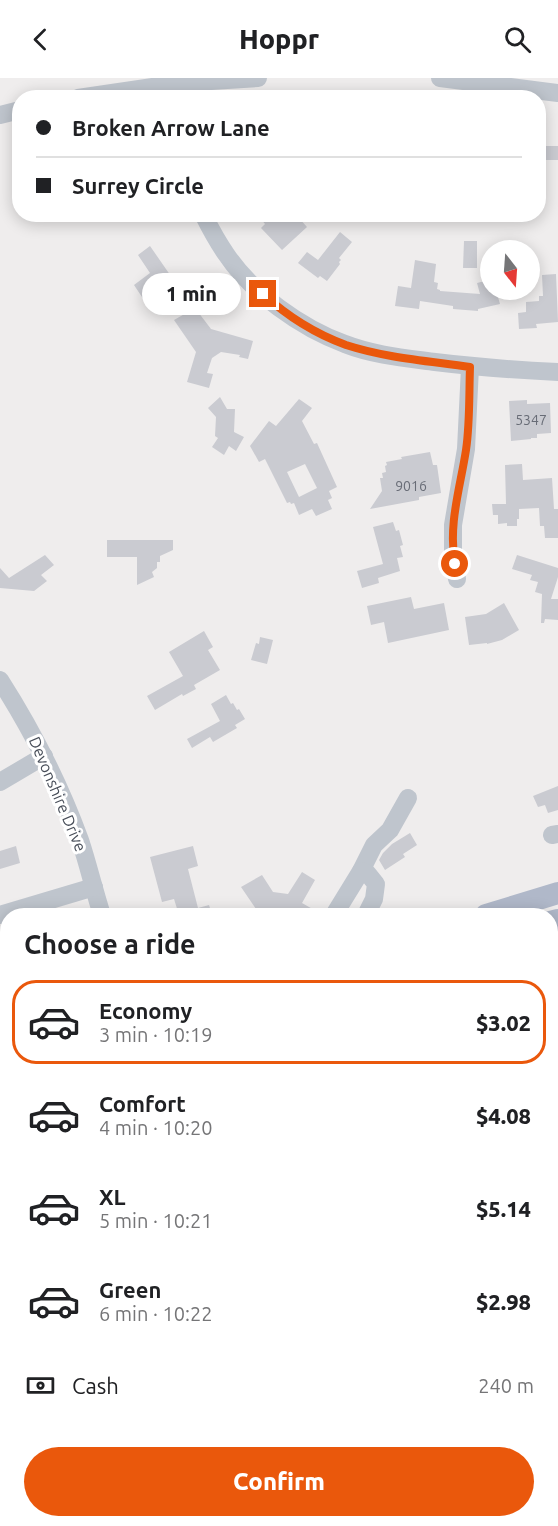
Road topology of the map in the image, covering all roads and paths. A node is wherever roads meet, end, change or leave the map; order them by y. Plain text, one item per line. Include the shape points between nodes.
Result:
1 (258, 78) edge
2 (440, 78) edge
3 (179, 86) edge
4 (132, 90) edge
5 (534, 90) edge
6 (207, 222) edge
7 (470, 367) junction
8 (558, 372) edge
9 (458, 579) dead end
10 (0, 680) edge
11 (44, 756) junction
12 (0, 782) edge
13 (408, 798) dead end
14 (361, 870) junction
15 (94, 887) junction
16 (558, 893) edge
17 (24, 908) edge
18 (100, 908) edge
19 (338, 908) edge
20 (370, 908) edge
21 (509, 908) edge

1 - 3 street
2 - 5 street
3 - 4 street
6 - 7 street via 226,256 254,286 320,334 374,352
7 - 8 street
7 - 9 street via 466,448 453,525
10 - 11 street, Devonshire Drive
11 - 12 street
11 - 15 street, Devonshire Drive
13 - 14 street
14 - 19 street
14 - 20 street via 376,884
15 - 17 street
15 - 18 street, Devonshire Drive
16 - 21 main road

